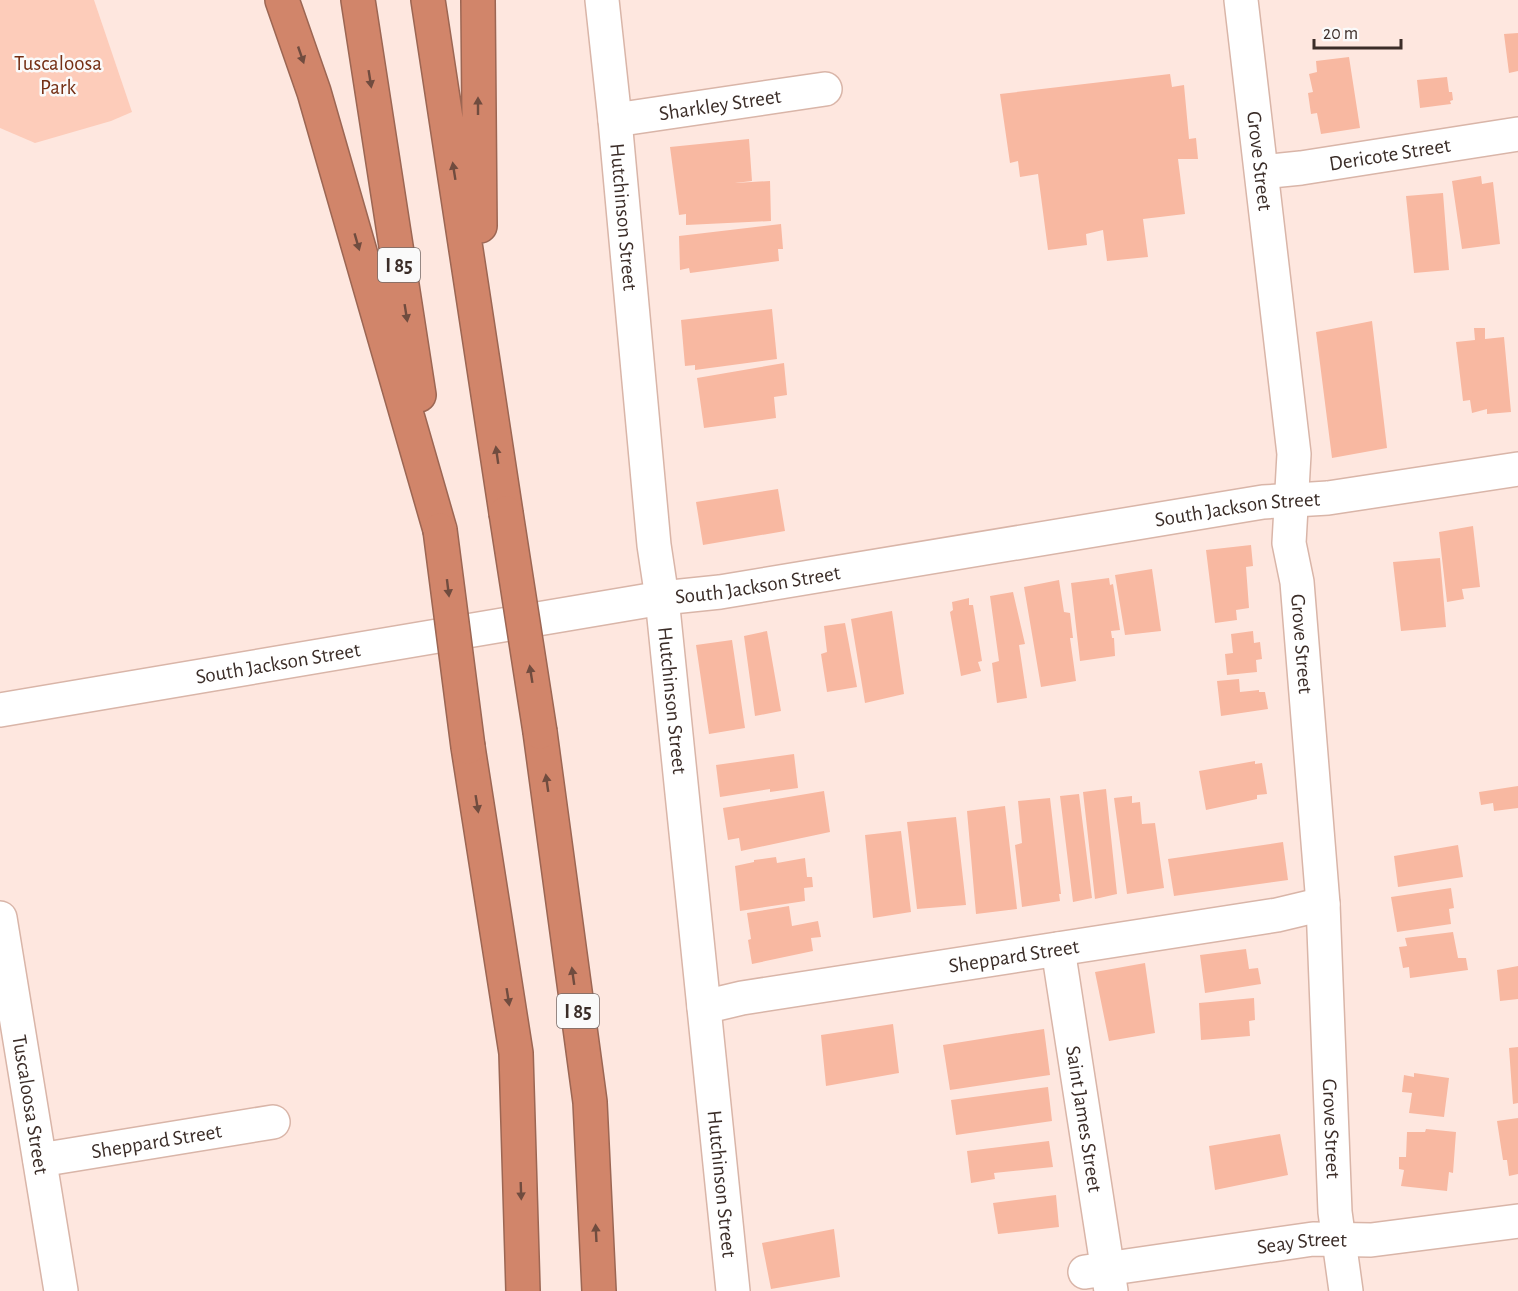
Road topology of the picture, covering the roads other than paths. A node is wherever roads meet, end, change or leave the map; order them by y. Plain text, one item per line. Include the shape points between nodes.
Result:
1 (282, 0) edge
2 (358, 0) edge
3 (428, 0) edge
4 (478, 0) edge
5 (602, 0) edge
6 (1241, 0) edge
7 (825, 89) dead end
8 (615, 120) junction
9 (1518, 134) edge
10 (1262, 172) junction
11 (482, 353) junction
12 (1518, 470) edge
13 (1293, 500) junction
14 (440, 530) junction
15 (662, 598) junction
16 (0, 710) edge
17 (1323, 904) junction
18 (0, 918) edge
19 (1058, 948) junction
20 (704, 1007) junction
21 (273, 1122) dead end
22 (40, 1160) junction
23 (1518, 1221) edge
24 (1339, 1239) junction
25 (1101, 1277) edge
26 (61, 1291) edge
27 (523, 1291) edge
28 (599, 1291) edge
29 (733, 1291) edge
30 (1346, 1291) edge

1 -> 14 highway via 314,92
2 -> 14 highway, I 85
11 -> 3 highway, I 85
11 -> 4 highway
5 - 8 street, Hutchinson Street
6 - 10 street, Grove Street
7 - 8 street, Sharkley Street
8 - 15 street, Hutchinson Street
9 - 10 street, Dericote Street
10 - 13 street, Grove Street via 1294,454
28 -> 11 highway, I 85, bridge via 590,1102 540,732
12 - 13 street, South Jackson Street
13 - 15 street, South Jackson Street
13 - 17 street, Grove Street via 1289,543 1297,582
14 -> 27 highway, I 85, bridge via 468,747 516,1053
15 - 16 street, South Jackson Street
15 - 20 street, Hutchinson Street
17 - 19 street, Sheppard Street via 1277,915
17 - 24 street, Grove Street
18 - 22 street, Tuscaloosa Street
19 - 20 street, Sheppard Street
19 - 25 street, Saint James Street
20 - 29 street, Hutchinson Street
21 - 22 street, Sheppard Street
22 - 26 street, Tuscaloosa Street
23 - 24 street, Seay Street via 1371,1240
24 - 25 street, Seay Street via 1313,1239
24 - 30 street, Grove Street

